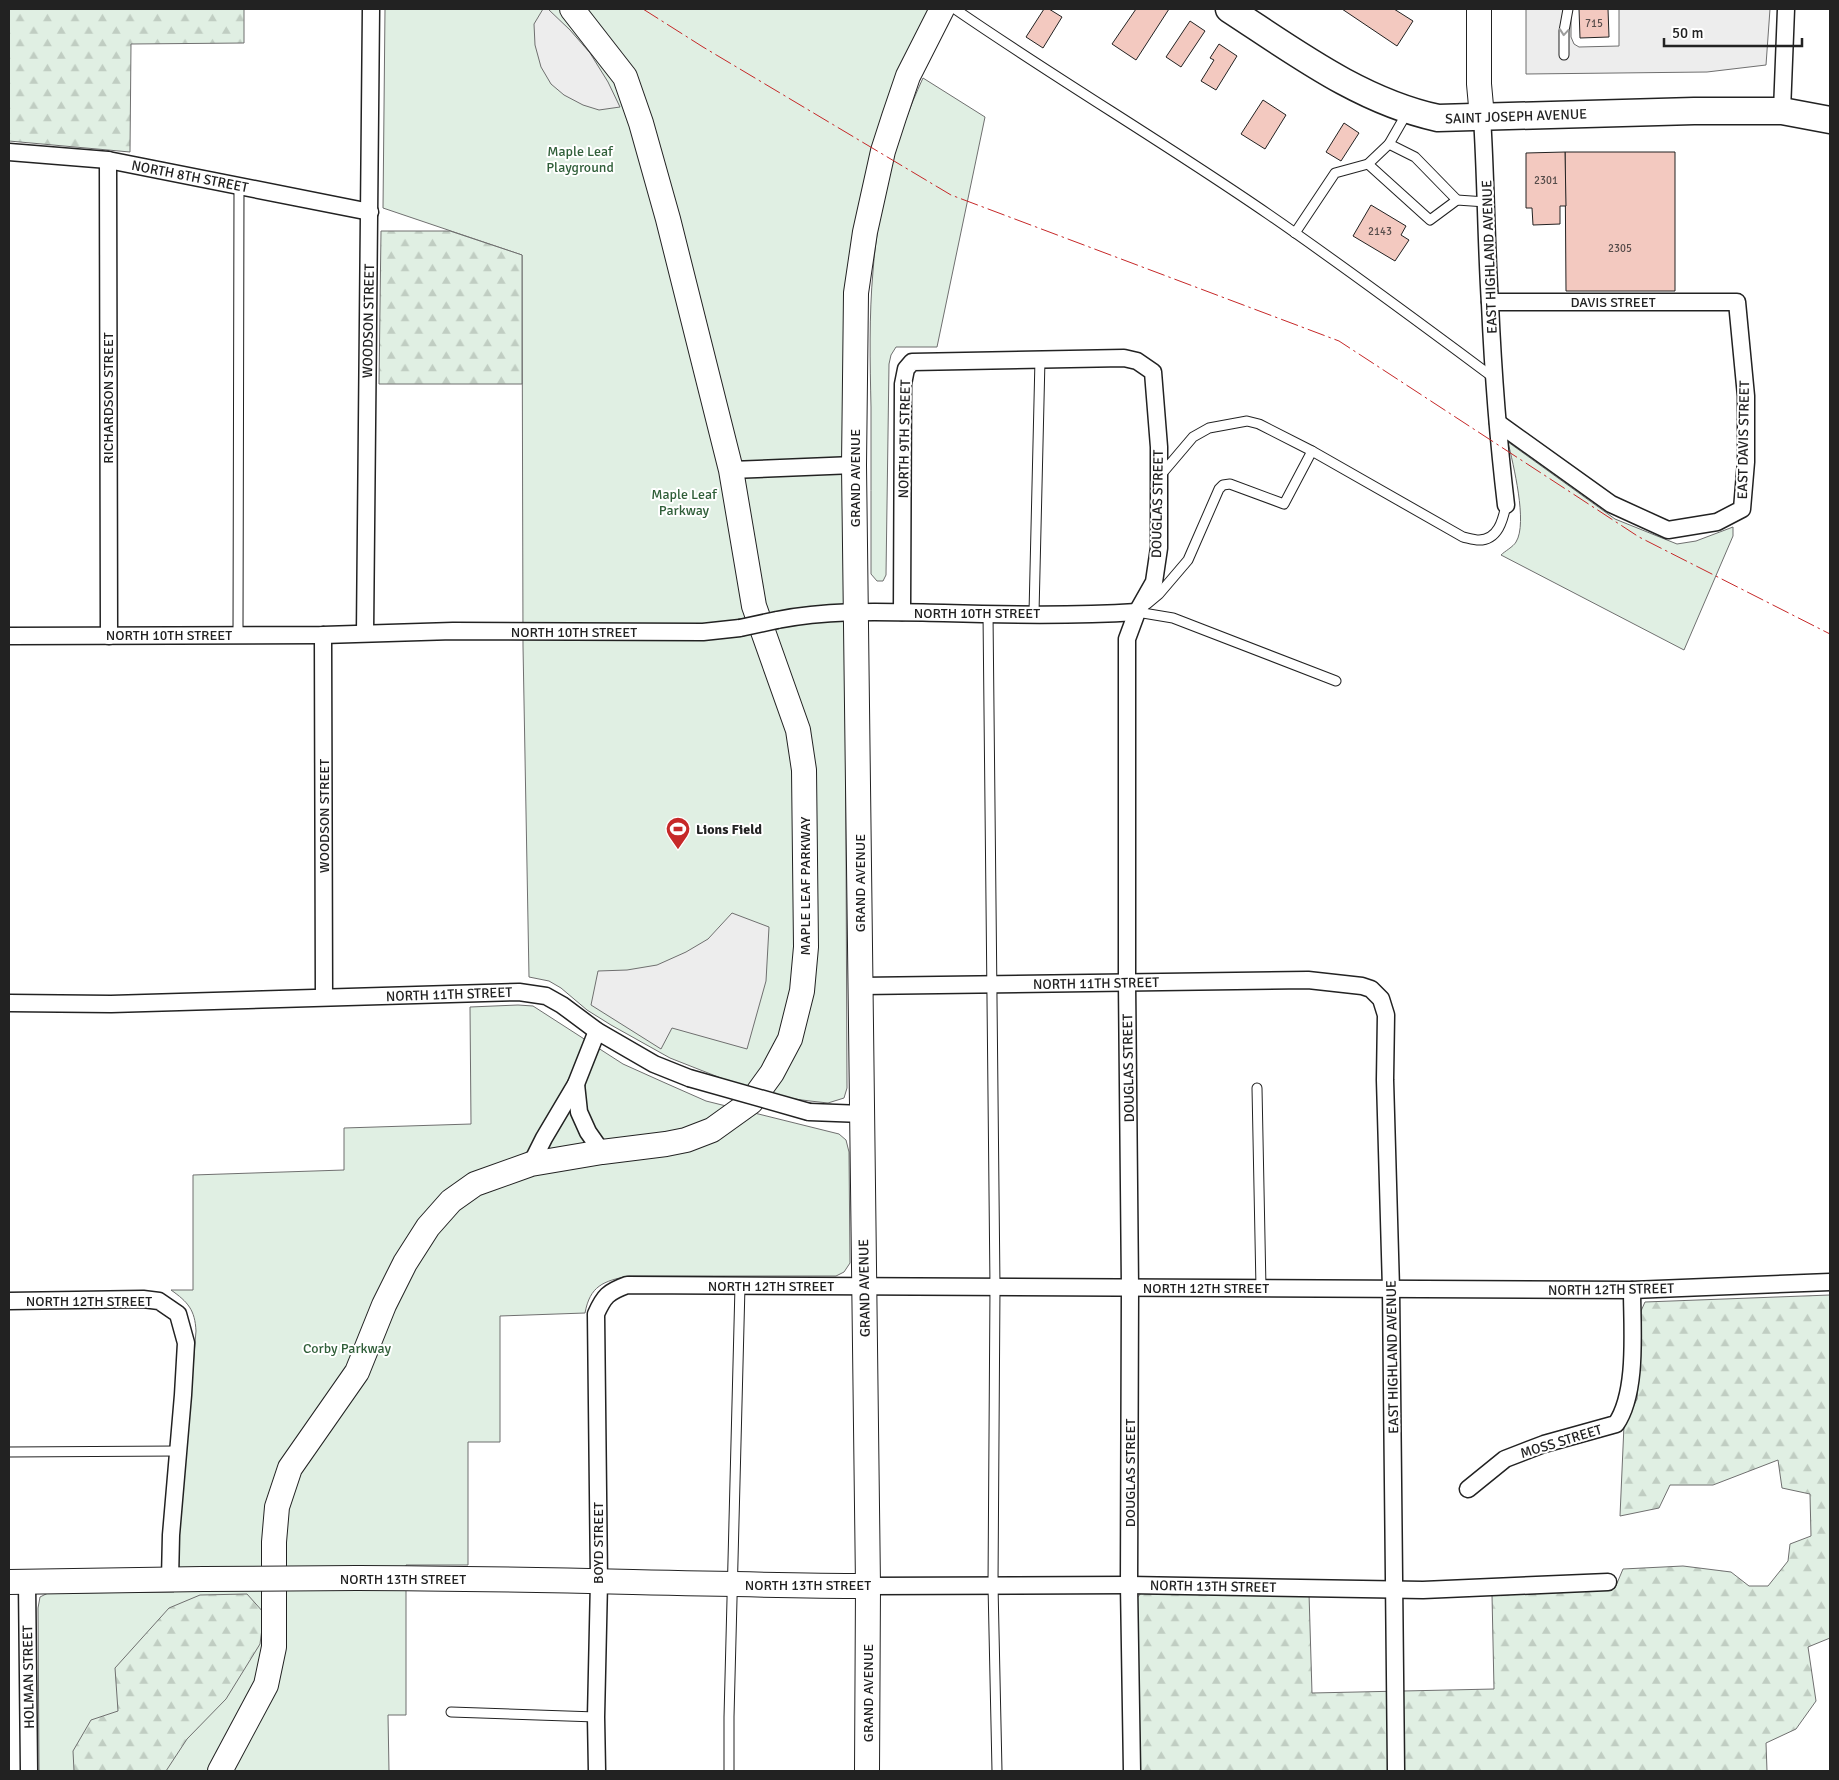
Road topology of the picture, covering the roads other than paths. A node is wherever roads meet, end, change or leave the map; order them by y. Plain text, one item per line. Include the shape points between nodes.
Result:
1 (371, 9) edge
2 (572, 9) edge
3 (942, 9) edge
4 (955, 9) edge
5 (1229, 9) edge
6 (1479, 9) edge
7 (1568, 9) edge
8 (1786, 9) edge
9 (1564, 55) dead end
10 (1408, 111) junction
11 (1782, 111) junction
12 (1482, 117) junction
13 (1830, 120) edge
14 (1389, 144) junction
15 (9, 152) edge
16 (108, 160) junction
17 (1368, 164) junction
18 (239, 186) junction
19 (1457, 200) junction
20 (1486, 202) junction
21 (370, 212) junction
22 (1294, 233) junction
23 (1490, 302) junction
24 (1736, 302) joint
25 (1040, 359) junction
26 (1153, 372) joint
27 (1495, 378) junction
28 (1498, 423) junction
29 (1312, 451) junction
30 (854, 465) junction
31 (731, 470) junction
32 (1159, 478) junction
33 (1506, 505) joint
34 (856, 612) junction
35 (902, 612) junction
36 (1137, 612) junction
37 (1034, 613) junction
38 (988, 614) junction
39 (365, 633) junction
40 (238, 635) junction
41 (323, 635) junction
42 (9, 636) edge
43 (109, 636) junction
44 (1336, 681) dead end
45 (1331, 982) joint
46 (1127, 983) junction
47 (992, 984) junction
48 (860, 986) junction
49 (324, 997) junction
50 (9, 1003) edge
51 (597, 1031) junction
52 (576, 1084) junction
53 (1257, 1088) dead end
54 (863, 1114) junction
55 (602, 1152) junction
56 (531, 1164) junction
57 (1830, 1282) edge
58 (740, 1286) junction
59 (864, 1286) junction
60 (995, 1287) junction
61 (1130, 1288) junction
62 (1261, 1288) junction
63 (1391, 1289) junction
64 (1632, 1290) junction
65 (9, 1301) edge
66 (596, 1314) joint
67 (178, 1450) junction
68 (9, 1452) edge
69 (1468, 1489) dead end
70 (170, 1579) junction
71 (599, 1581) junction
72 (18, 1582) edge
73 (1608, 1582) dead end
74 (732, 1585) junction
75 (993, 1585) junction
76 (1129, 1585) junction
77 (868, 1586) junction
78 (1394, 1589) junction
79 (451, 1712) dead end
80 (596, 1717) junction
81 (30, 1771) edge
82 (220, 1771) edge
83 (597, 1771) edge
84 (729, 1771) edge
85 (867, 1771) edge
86 (997, 1771) edge
87 (1132, 1771) edge
88 (1396, 1771) edge

1 - 21 street, WOODSON STREET
2 - 31 street, MAPLE LEAF PARKWAY via 625,77 668,219
3 - 30 street, GRAND AVENUE via 908,76 883,151 865,232 856,293
4 - 22 lane
5 - 10 main road, SAINT JOSEPH AVENUE via 1327,73
6 - 12 street, EAST HIGHLAND AVENUE
7 -> 9 lane
8 - 11 street
10 - 12 main road, SAINT JOSEPH AVENUE via 1438,118
10 - 14 lane
11 - 12 main road, SAINT JOSEPH AVENUE
11 - 13 main road, SAINT JOSEPH AVENUE
12 - 20 street, EAST HIGHLAND AVENUE
14 - 17 lane
14 - 19 lane via 1415,158
15 - 16 street, NORTH 8TH STREET
16 - 18 street, NORTH 8TH STREET
16 - 43 street, RICHARDSON STREET
17 - 19 lane via 1430,220
17 - 22 lane via 1335,173
18 - 21 street, NORTH 8TH STREET
18 - 40 lane
19 - 20 lane
20 - 23 street, EAST HIGHLAND AVENUE
21 - 39 street, WOODSON STREET
22 - 27 lane
23 - 24 street, DAVIS STREET
23 - 27 street, EAST HIGHLAND AVENUE
24 - 28 street, EAST DAVIS STREET via 1746,396 1742,509 1717,522 1668,530 1611,504
25 - 26 street, NORTH 9TH STREET via 1124,358 1137,361
25 - 35 street, NORTH 9TH STREET via 912,362 906,369 903,384
25 - 37 lane
26 - 32 street, DOUGLAS STREET
27 - 28 street, EAST HIGHLAND AVENUE
28 - 33 street, EAST HIGHLAND AVENUE
29 - 32 lane via 1247,421 1209,428 1193,437
29 - 33 lane via 1463,536 1479,540 1492,536 1503,522
29 - 36 lane via 1284,504 1230,484 1218,489 1188,560 1159,594
30 - 31 street
30 - 34 street, GRAND AVENUE
31 - 55 street, MAPLE LEAF PARKWAY via 754,606 798,730 804,770 806,947 802,991 790,1039 772,1073 751,1102 712,1130 686,1140
32 - 36 street, DOUGLAS STREET via 1159,548 1154,582
34 - 35 street, NORTH 10TH STREET
34 - 39 street, NORTH 10TH STREET, bridge via 814,614 703,632
34 - 48 street, GRAND AVENUE
35 - 38 street, NORTH 10TH STREET
36 - 37 street, NORTH 10TH STREET
36 - 44 lane via 1173,618
36 - 46 street, DOUGLAS STREET via 1127,639
37 - 38 street, NORTH 10TH STREET
38 - 47 lane
39 - 41 street, NORTH 10TH STREET
40 - 41 street, NORTH 10TH STREET
40 - 43 street, NORTH 10TH STREET
41 - 49 street, WOODSON STREET
42 - 43 street, NORTH 10TH STREET
45 - 46 street, NORTH 11TH STREET
45 - 63 street, EAST HIGHLAND AVENUE via 1371,989 1381,999 1386,1015
46 - 47 street, NORTH 11TH STREET
46 - 61 street, DOUGLAS STREET
47 - 48 street, NORTH 11TH STREET
47 - 60 lane
48 - 54 street, GRAND AVENUE
49 - 50 street, NORTH 11TH STREET via 111,1004
49 - 51 street, NORTH 11TH STREET via 519,992 546,996
51 - 52 street
51 - 54 street, NORTH 11TH STREET, bridge via 654,1064 689,1078 809,1112
52 - 55 street via 579,1112
52 - 56 street
53 - 62 lane
54 - 59 street, GRAND AVENUE
55 - 56 street
56 - 82 street via 475,1184 451,1201 428,1227 384,1305 357,1372 290,1468 276,1508 274,1647 266,1685
57 - 64 street, NORTH 12TH STREET
58 - 59 street, NORTH 12TH STREET
58 - 66 street, NORTH 12TH STREET via 627,1285 602,1299
58 - 74 lane
59 - 60 street, NORTH 12TH STREET
59 - 77 street, GRAND AVENUE
60 - 61 street, NORTH 12TH STREET
60 - 75 lane
61 - 62 street, NORTH 12TH STREET
61 - 76 street, DOUGLAS STREET
62 - 63 street, NORTH 12TH STREET
63 - 64 street, NORTH 12TH STREET
63 - 78 street, EAST HIGHLAND AVENUE
64 - 69 street, MOSS STREET via 1633,1351 1624,1413 1616,1424 1544,1444 1505,1459
65 - 67 street, NORTH 12TH STREET via 143,1299 160,1301 178,1314 186,1343
66 - 71 street, BOYD STREET
67 - 68 lane
67 - 70 street
70 - 71 street, NORTH 13TH STREET, bridge
70 - 72 street, NORTH 13TH STREET
71 - 74 street, NORTH 13TH STREET
71 - 80 street, BOYD STREET
72 - 81 street, HOLMAN STREET
73 - 78 street, NORTH 13TH STREET
74 - 77 street, NORTH 13TH STREET
74 - 84 lane
75 - 76 street, NORTH 13TH STREET
75 - 77 street, NORTH 13TH STREET
75 - 86 lane
76 - 78 street, NORTH 13TH STREET
76 - 87 street, DOUGLAS STREET
77 - 85 street, GRAND AVENUE
78 - 88 street, EAST HIGHLAND AVENUE
79 - 80 lane
80 - 83 street, BOYD STREET

